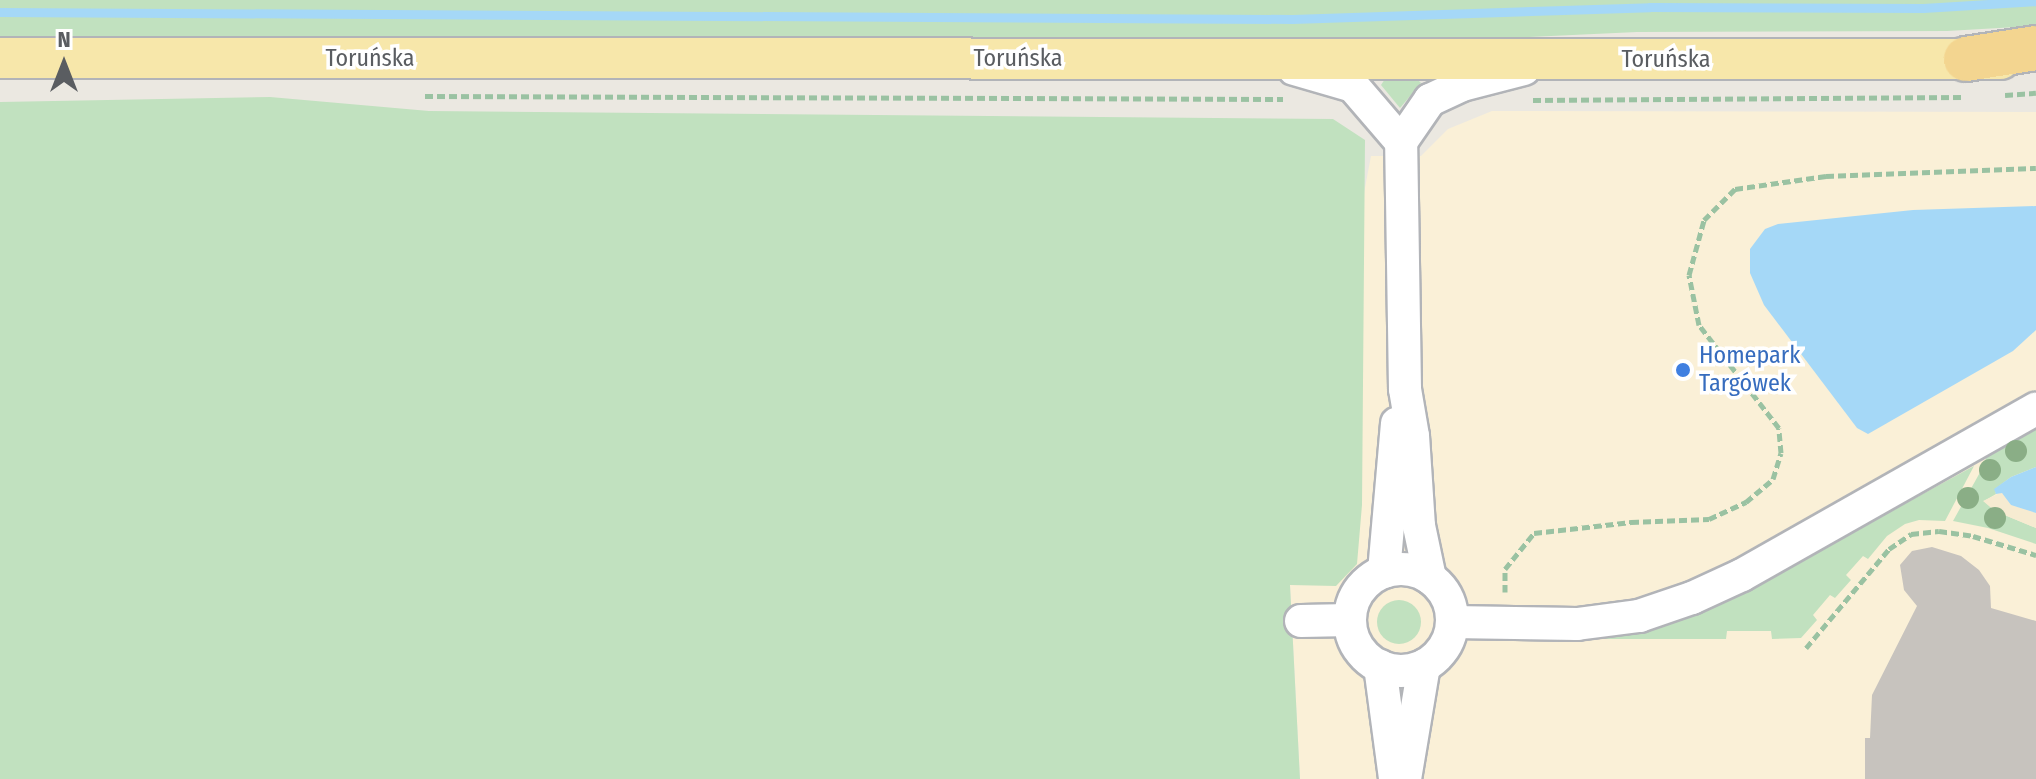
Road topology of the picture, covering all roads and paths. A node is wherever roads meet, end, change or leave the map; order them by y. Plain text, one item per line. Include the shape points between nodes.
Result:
1 (2036, 48) edge
2 (0, 58) edge
3 (2036, 59) edge
4 (1247, 60) junction
5 (1568, 60) junction
6 (1971, 78) junction
7 (2036, 93) edge
8 (1990, 96) dead end
9 (1522, 100) dead end
10 (1401, 142) junction
11 (2036, 168) edge
12 (1405, 389) junction
13 (2036, 409) edge
14 (2036, 555) edge
15 (1384, 572) junction
16 (1430, 578) junction
17 (1504, 601) dead end
18 (1350, 620) junction
19 (1301, 621) dead end
20 (1452, 622) junction
21 (1806, 648) dead end
22 (1380, 666) junction
23 (1424, 666) junction
24 (1395, 779) edge
25 (1405, 779) edge

1 - 6 highway
2 - 4 main road, Toruńska
3 - 6 main road, Toruńska
4 - 5 main road, Toruńska
4 - 10 street via 1317,73 1353,86
5 - 6 main road, Toruńska
5 - 10 street via 1490,77 1430,100
6 - 9 path via 1914,100
7 - 8 path
10 - 12 street
11 - 17 path via 1826,176 1735,189 1704,220 1689,275 1699,325 1779,428 1781,453 1773,479 1746,502 1709,519 1534,533 1505,569
12 - 15 street via 1395,432
12 - 16 street via 1419,526
13 - 20 street via 1692,598 1639,616 1577,624
14 - 21 path via 1973,536 1911,534 1889,549
15 - 16 street via 1408,570
15 - 18 street via 1360,591
16 - 20 street via 1447,597
18 - 19 street
18 - 22 street via 1356,644
20 - 23 street via 1446,644
22 - 23 street via 1402,671
22 - 24 street
23 - 25 street

